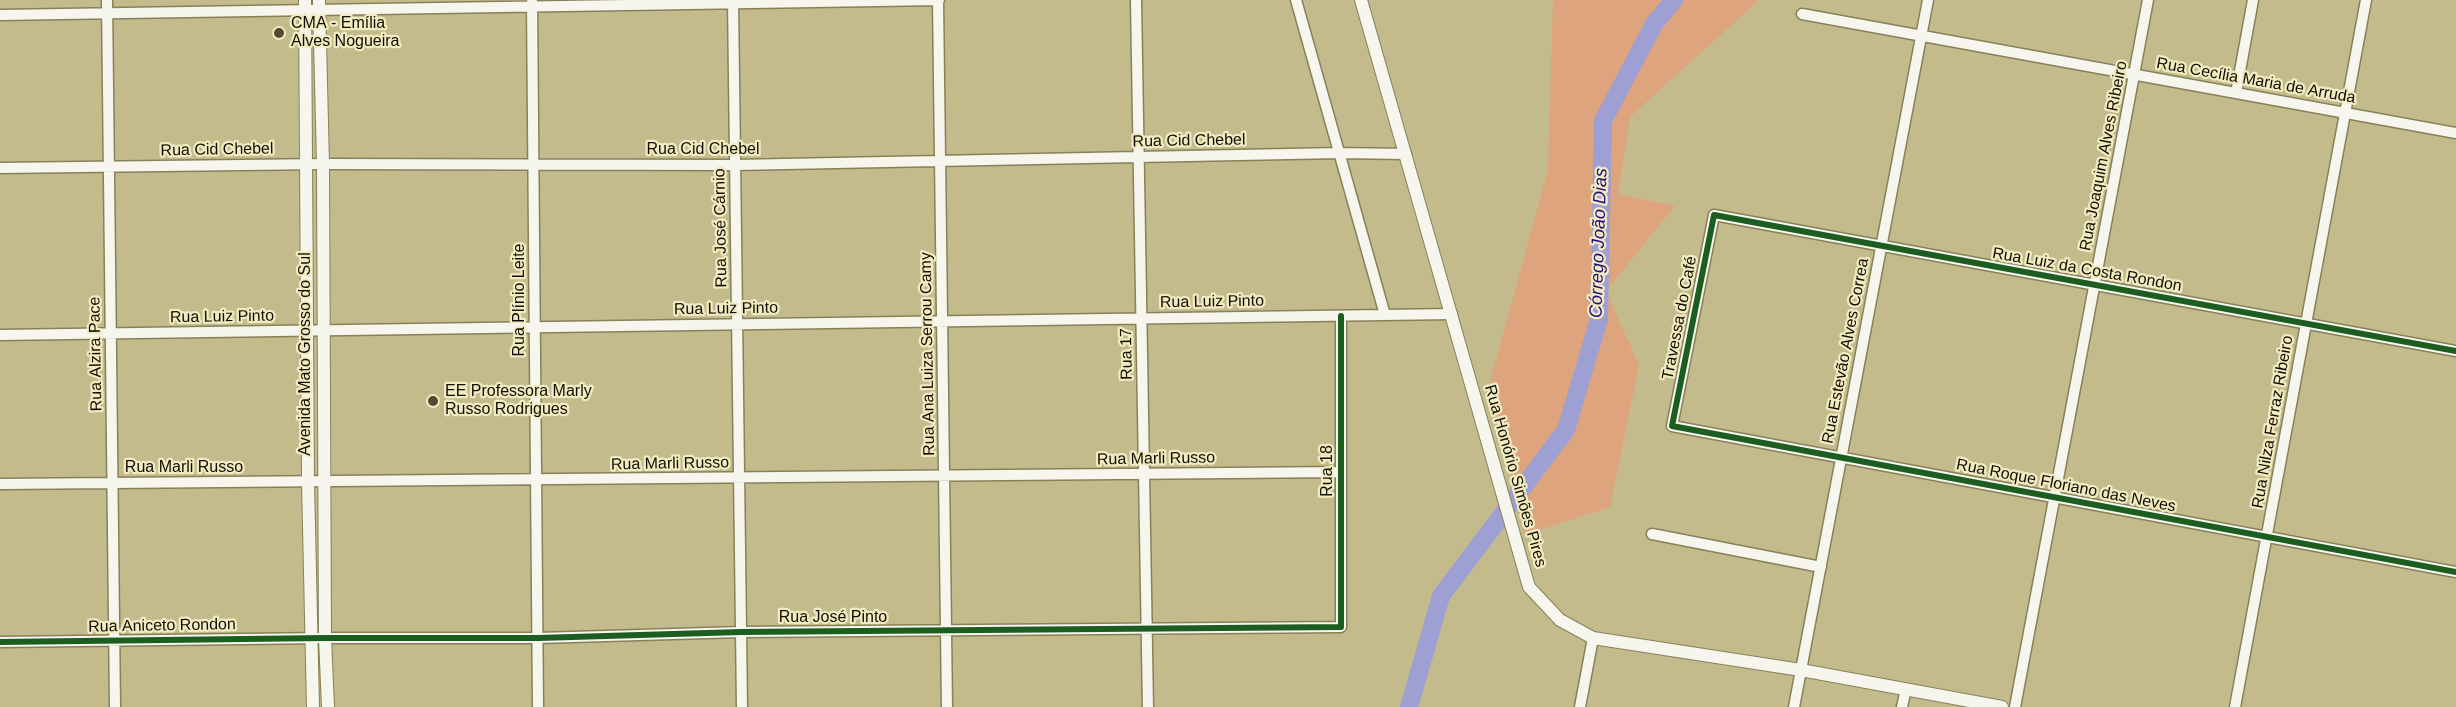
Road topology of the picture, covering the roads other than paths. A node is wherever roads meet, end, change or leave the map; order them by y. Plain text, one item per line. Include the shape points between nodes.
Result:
1 (106, 0) edge
2 (939, 0) edge
3 (1136, 0) edge
4 (1296, 0) edge
5 (1361, 0) edge
6 (1928, 0) edge
7 (2148, 0) edge
8 (2253, 0) edge
9 (2366, 0) edge
10 (733, 2) edge
11 (532, 3) edge
12 (426, 4) edge
13 (304, 5) edge
14 (319, 5) edge
15 (107, 14) junction
16 (1802, 14) dead end
17 (0, 15) edge
18 (1921, 36) junction
19 (2134, 75) junction
20 (2236, 93) junction
21 (2345, 113) junction
22 (2456, 133) edge
23 (1339, 153) junction
24 (1406, 154) junction
25 (1139, 157) junction
26 (940, 162) junction
27 (305, 164) junction
28 (323, 164) junction
29 (534, 165) junction
30 (735, 165) junction
31 (108, 166) junction
32 (0, 168) edge
33 (1714, 215) joint
34 (1882, 246) junction
35 (2095, 285) junction
36 (1452, 314) junction
37 (1385, 315) junction
38 (1341, 316) junction
39 (1142, 318) junction
40 (942, 321) junction
41 (737, 324) junction
42 (2306, 324) junction
43 (535, 327) junction
44 (307, 330) junction
45 (322, 330) junction
46 (110, 333) junction
47 (0, 335) edge
48 (2456, 351) edge
49 (1672, 426) joint
50 (1841, 457) junction
51 (1341, 472) junction
52 (1144, 474) junction
53 (944, 476) junction
54 (739, 478) junction
55 (536, 480) junction
56 (308, 482) junction
57 (323, 482) junction
58 (112, 483) junction
59 (0, 484) edge
60 (2055, 497) junction
61 (1652, 534) dead end
62 (2267, 537) junction
63 (1821, 567) junction
64 (2456, 572) edge
65 (1341, 627) joint
66 (1147, 629) junction
67 (946, 631) junction
68 (741, 632) junction
69 (311, 638) junction
70 (325, 638) junction
71 (538, 638) junction
72 (1593, 638) junction
73 (114, 641) junction
74 (0, 642) edge
75 (1801, 670) junction
76 (1906, 689) junction
77 (115, 707) edge
78 (313, 707) edge
79 (328, 707) edge
80 (538, 707) edge
81 (742, 707) edge
82 (947, 707) edge
83 (1148, 707) edge
84 (1580, 707) edge
85 (1794, 707) edge
86 (1902, 707) edge
87 (2002, 707) edge
88 (2015, 707) edge
89 (2235, 707) edge

1 - 15 street, Rua Alzira Pace
2 - 10 street
2 - 26 street, Rua Ana Luiza Serrou Camy
3 - 25 street, Rua 17
4 - 23 street
5 - 24 main road, Rua Honório Simões Pires
6 - 18 street, Rua Estevão Alves Correa
7 - 19 street, Rua Joaquim Alves Ribeiro
8 - 20 street
9 - 21 street, Rua Nilza Ferraz Ribeiro
10 - 11 street
10 - 30 street, Rua José Cárnio
11 - 12 street
11 - 29 street, Rua Plínio Leite
12 - 14 street
13 - 14 street
13 - 15 street
13 - 27 main road, Avenida Mato Grosso do Sul
14 - 28 main road, Avenida Mato Grosso do Sul
15 - 17 street
15 - 31 street, Rua Alzira Pace
16 - 18 street, Rua Cecília Maria de Arruda
18 - 19 street, Rua Cecília Maria de Arruda
18 - 34 street, Rua Estevão Alves Correa
19 - 20 street, Rua Cecília Maria de Arruda
19 - 35 street, Rua Joaquim Alves Ribeiro
20 - 21 street, Rua Cecília Maria de Arruda
21 - 22 street, Rua Cecília Maria de Arruda
21 - 42 street, Rua Nilza Ferraz Ribeiro
23 - 24 street, Rua Cid Chebel
23 - 25 street, Rua Cid Chebel
23 - 37 street
24 - 36 main road, Rua Honório Simões Pires
25 - 26 street, Rua Cid Chebel
25 - 39 street, Rua 17
26 - 30 street, Rua Cid Chebel
26 - 40 street, Rua Ana Luiza Serrou Camy
27 - 28 street, Rua Cid Chebel
27 - 31 street, Rua Cid Chebel
27 - 44 main road, Avenida Mato Grosso do Sul
28 - 29 street, Rua Cid Chebel
28 - 45 main road, Avenida Mato Grosso do Sul
29 - 30 street, Rua Cid Chebel
29 - 43 street, Rua Plínio Leite
30 - 41 street, Rua José Cárnio
31 - 32 street, Rua Cid Chebel
31 - 46 street, Rua Alzira Pace
33 - 34 street, Rua Luiz da Costa Rondon
33 - 49 street, Travessa do Café
34 - 35 street, Rua Luiz da Costa Rondon
34 - 50 street, Rua Estevão Alves Correa
35 - 42 street, Rua Luiz da Costa Rondon
35 - 60 street, Rua Joaquim Alves Ribeiro
36 - 37 street, Rua Luiz Pinto
36 - 72 main road, Rua Honório Simões Pires via 1529,587 1560,620
37 - 38 street, Rua Luiz Pinto
38 - 39 street, Rua Luiz Pinto
38 - 51 street, Rua 18
39 - 40 street, Rua Luiz Pinto
39 - 52 street, Rua 17
40 - 41 street, Rua Luiz Pinto
40 - 53 street, Rua Ana Luiza Serrou Camy
41 - 43 street, Rua Luiz Pinto
41 - 54 street, Rua José Cárnio
42 - 48 street, Rua Luiz da Costa Rondon
42 - 62 street, Rua Nilza Ferraz Ribeiro
43 - 45 street, Rua Luiz Pinto
43 - 55 street, Rua Plínio Leite
44 - 45 street, Rua Luiz Pinto
44 - 46 street, Rua Luiz Pinto
44 - 56 main road, Avenida Mato Grosso do Sul
45 - 57 main road, Avenida Mato Grosso do Sul
46 - 47 street, Rua Luiz Pinto
46 - 58 street, Rua Alzira Pace
49 - 50 street, Rua Roque Floriano das Neves
50 - 60 street, Rua Roque Floriano das Neves
50 - 63 street, Rua Estevão Alves Correa
51 - 52 street, Rua Marli Russo
51 - 65 street, Rua 18
52 - 53 street, Rua Marli Russo
52 - 66 street, Rua 17
53 - 54 street, Rua Marli Russo
53 - 67 street, Rua Ana Luiza Serrou Camy
54 - 55 street, Rua Marli Russo
54 - 68 street, Rua José Cárnio
55 - 57 street, Rua Marli Russo
55 - 71 street, Rua Plínio Leite
56 - 57 street, Rua Marli Russo
56 - 58 street, Rua Marli Russo
56 - 69 main road, Avenida Mato Grosso do Sul
57 - 70 main road, Avenida Mato Grosso do Sul
58 - 59 street, Rua Marli Russo
58 - 73 street, Rua Alzira Pace
60 - 62 street, Rua Roque Floriano das Neves
60 - 88 street, Rua Joaquim Alves Ribeiro
61 - 63 street
62 - 64 street, Rua Roque Floriano das Neves
62 - 89 street, Rua Nilza Ferraz Ribeiro
63 - 75 street, Rua Estevão Alves Correa
65 - 66 street, Rua José Pinto
66 - 67 street, Rua José Pinto
66 - 83 street, Rua 17
67 - 68 street, Rua José Pinto
67 - 82 street, Rua Ana Luiza Serrou Camy
68 - 71 street, Rua José Pinto
68 - 81 street, Rua José Cárnio
69 - 70 street, Rua Aniceto Rondon
69 - 73 street, Rua Aniceto Rondon
69 - 78 main road, Avenida Mato Grosso do Sul
70 - 71 street, Rua José Pinto
70 - 79 main road, Avenida Mato Grosso do Sul
71 - 80 street, Rua Plínio Leite
72 - 75 main road, Rua Honório Simões Pires
72 - 84 street
73 - 74 street, Rua Aniceto Rondon
73 - 77 street, Rua Alzira Pace
75 - 76 main road, Rua Honório Simões Pires
75 - 85 street, Rua Estevão Alves Correa
76 - 86 street
76 - 87 main road, Rua Honório Simões Pires

